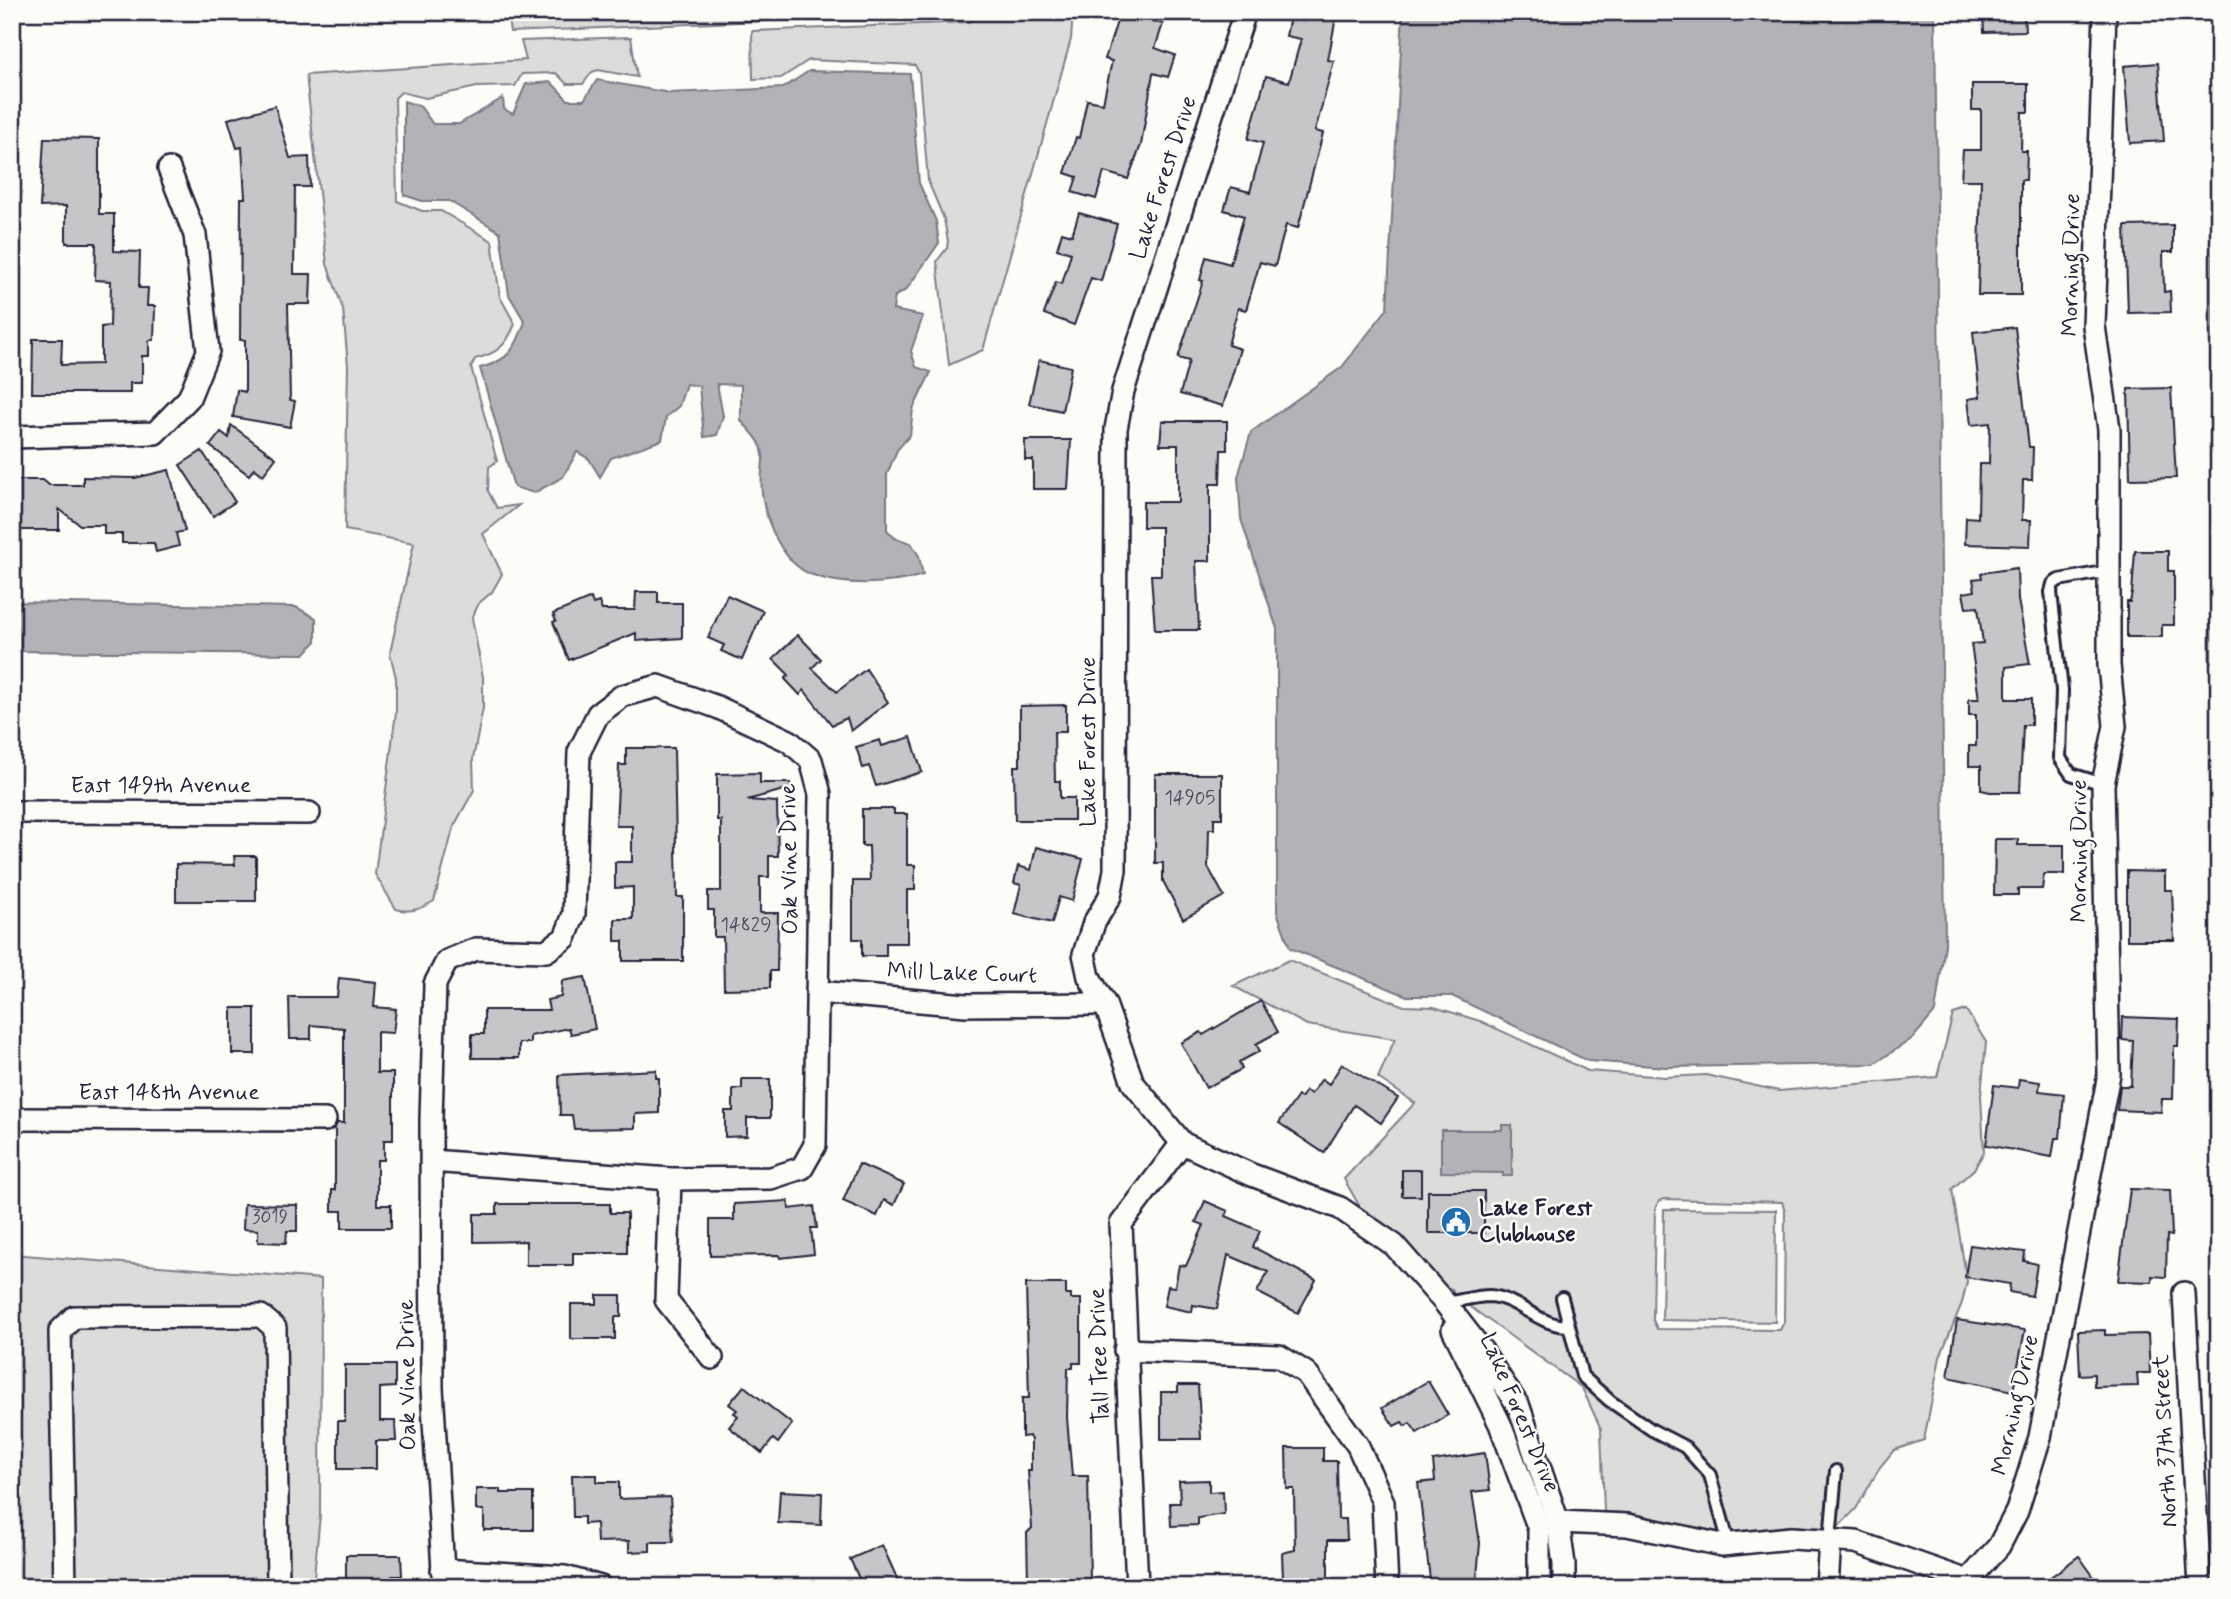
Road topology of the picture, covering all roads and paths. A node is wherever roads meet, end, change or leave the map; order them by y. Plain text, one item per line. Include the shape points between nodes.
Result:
1 (1245, 12) edge
2 (2105, 12) edge
3 (169, 169) dead end
4 (12, 437) edge
5 (2109, 571) junction
6 (2102, 784) junction
7 (12, 812) edge
8 (309, 813) dead end
9 (817, 992) junction
10 (1105, 1004) junction
11 (12, 1119) edge
12 (325, 1120) dead end
13 (1182, 1143) junction
14 (431, 1161) junction
15 (670, 1179) junction
16 (2184, 1293) dead end
17 (1562, 1298) dead end
18 (1445, 1303) junction
19 (1568, 1326) junction
20 (1125, 1350) junction
21 (712, 1358) dead end
22 (1836, 1471) dead end
23 (1558, 1522) junction
24 (1830, 1540) junction
25 (1729, 1544) junction
26 (443, 1578) edge
27 (1968, 1584) edge
28 (65, 1587) edge
29 (278, 1587) edge
30 (601, 1587) edge
31 (1137, 1587) edge
32 (1387, 1587) edge
33 (1539, 1587) edge
34 (1564, 1587) edge
35 (1826, 1587) edge
36 (2200, 1587) edge

1 - 10 street, Lake Forest Drive via 1123,391 1116,429 1115,870 1110,897 1094,923 1084,954 1089,977
2 - 5 street, Morning Drive via 2094,326 2109,429
3 - 4 street via 195,235 208,351 189,398 155,433
5 - 6 street, Morning Drive via 2109,665 2115,726
5 - 6 lane via 2059,580 2051,592 2062,690 2060,758 2071,774
6 - 27 street, Morning Drive via 2109,1074 2040,1437 2017,1511 1998,1546
7 - 8 street, East 149th Avenue
9 - 10 street, Mill Lake Court via 966,1004
9 - 14 street, Oak Vine Drive via 820,794 811,760 789,741 670,690 658,686 622,696 597,714 579,752 574,914 565,938 546,951 476,949 447,961 435,984
9 - 15 street, Oak Vine Drive via 816,1144 802,1168 771,1178
10 - 13 street, Lake Forest Drive via 1133,1083
11 - 12 street, East 148th Avenue
13 - 18 street, Lake Forest Drive via 1340,1208 1394,1245
13 - 20 street, Tall Tree Drive via 1121,1224
14 - 15 street, Oak Vine Drive
14 - 26 street, Oak Vine Drive via 432,1388
15 - 21 street via 666,1300
16 - 36 street, North 37th Street
17 - 19 lane
18 - 19 lane via 1489,1296 1537,1319
18 - 23 street, Lake Forest Drive via 1518,1407
18 - 33 street, Lake Forest Drive via 1500,1424 1539,1529
19 - 25 lane via 1582,1376 1652,1430 1685,1447 1710,1475
20 - 31 street, Tall Tree Drive
20 - 32 street via 1279,1356 1306,1373 1358,1446 1383,1502
22 - 24 lane
23 - 25 street via 1627,1525
23 - 34 street, Lake Forest Drive
24 - 25 street via 1791,1538
24 - 27 street via 1856,1542
24 - 35 street
26 - 30 street via 565,1577
28 - 29 street via 60,1331 74,1317 261,1316 275,1328

